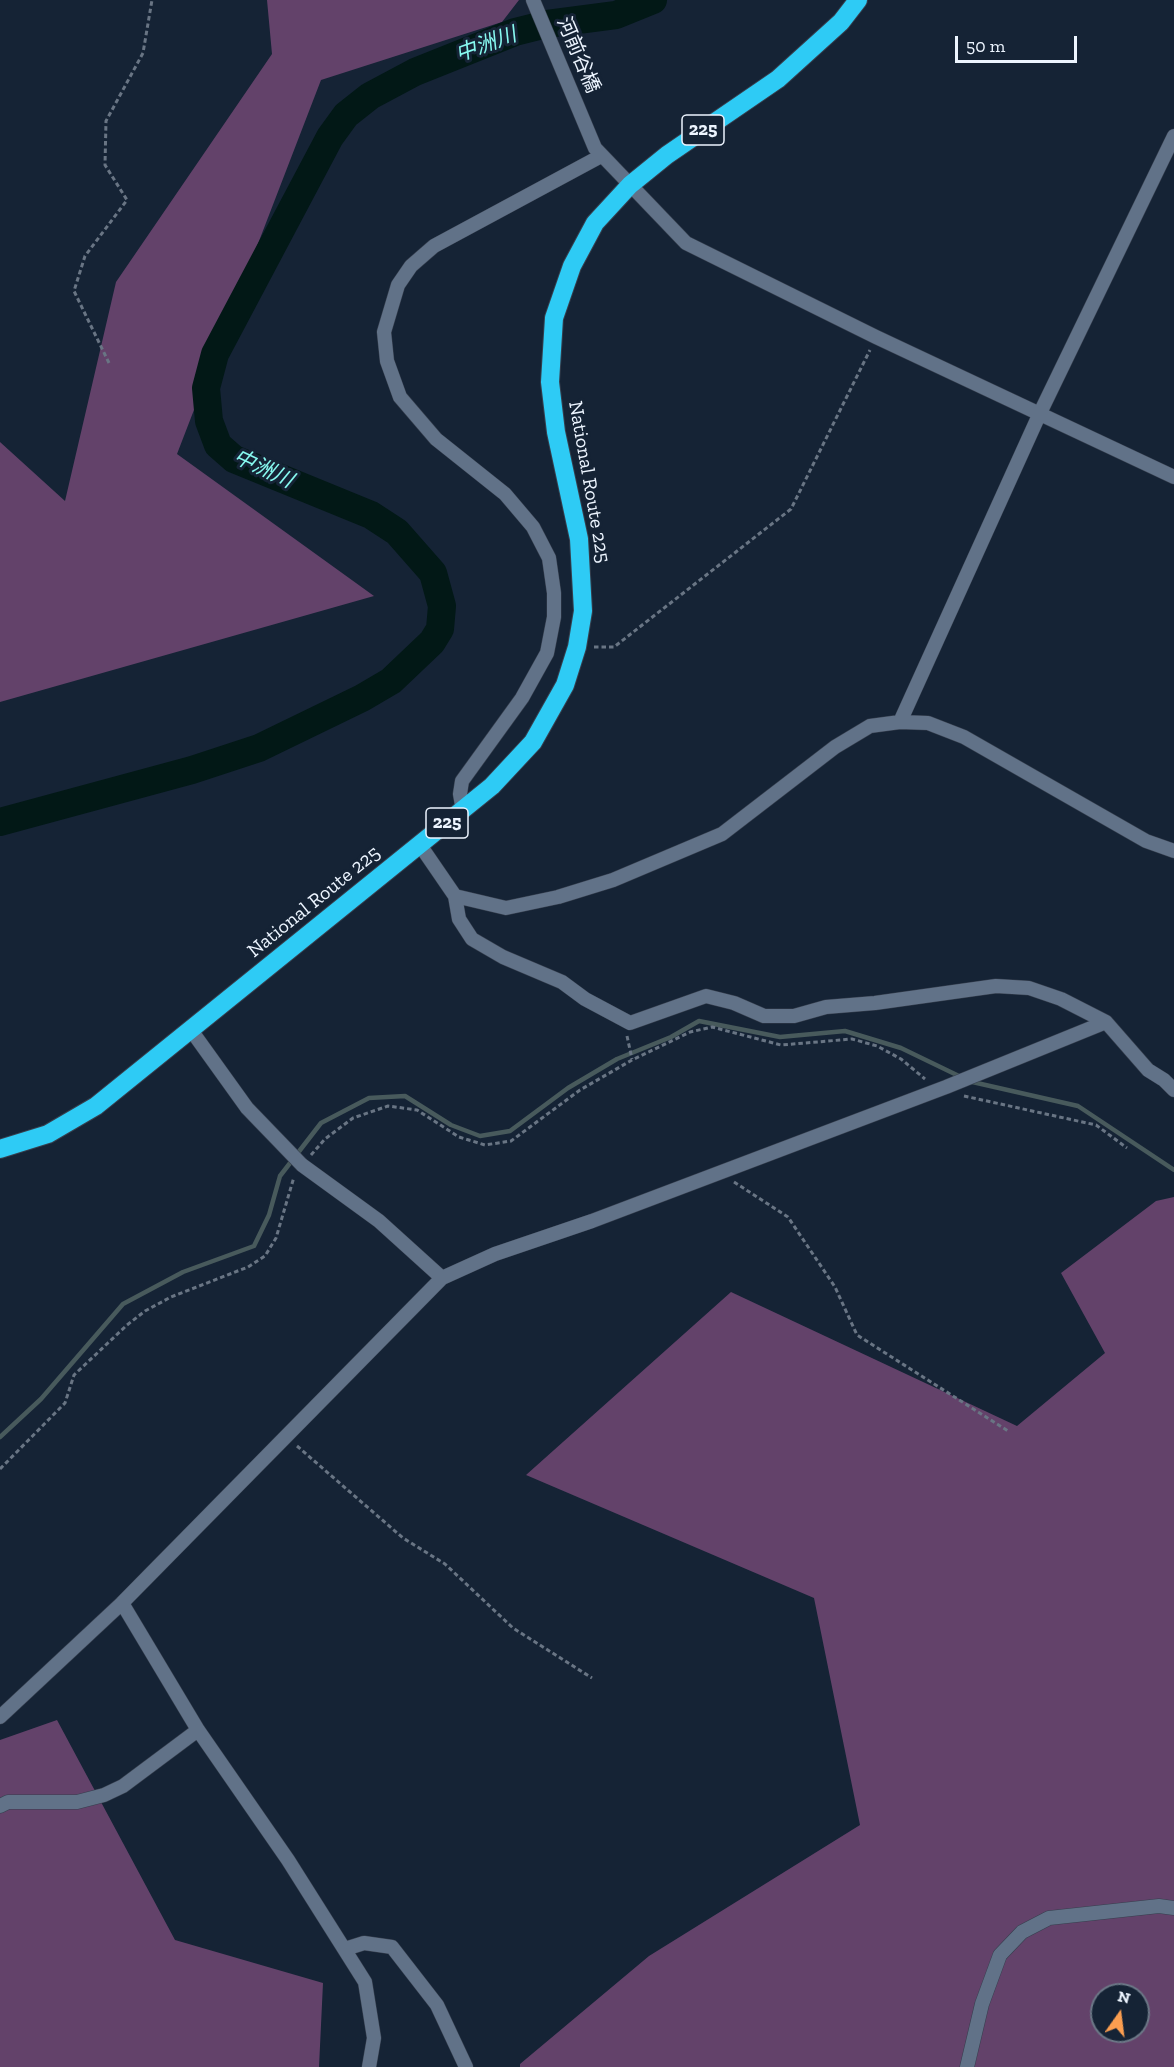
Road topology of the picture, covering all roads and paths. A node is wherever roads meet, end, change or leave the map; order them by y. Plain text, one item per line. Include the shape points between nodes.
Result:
1 (152, 0) edge
2 (533, 0) edge
3 (858, 0) edge
4 (1174, 136) edge
5 (601, 156) junction
6 (630, 185) junction
7 (876, 337) junction
8 (109, 363) dead end
9 (1040, 413) junction
10 (1174, 477) edge
11 (577, 647) junction
12 (900, 722) junction
13 (463, 811) junction
14 (420, 845) junction
15 (1174, 851) edge
16 (455, 896) junction
17 (1106, 1022) junction
18 (630, 1023) junction
19 (191, 1030) junction
20 (632, 1060) junction
21 (1169, 1080) edge
22 (938, 1090) junction
23 (1174, 1090) edge
24 (1127, 1148) dead end
25 (0, 1149) edge
26 (302, 1165) junction
27 (720, 1172) junction
28 (442, 1278) junction
29 (1008, 1431) dead end
30 (287, 1437) junction
31 (0, 1469) edge
32 (122, 1603) junction
33 (592, 1678) dead end
34 (0, 1717) edge
35 (198, 1730) junction
36 (0, 1806) edge
37 (1174, 1908) edge
38 (345, 1949) junction
39 (369, 2067) edge
40 (466, 2067) edge
41 (967, 2067) edge

1 - 8 path via 143,53 106,121 105,165 127,200 85,256 74,291
2 - 5 street, 河前谷橋
3 - 6 highway, National Route 225 / 225 via 841,22 778,79 667,154
4 - 9 street
5 - 6 street
5 - 13 street via 434,246 411,266 398,285 384,332 387,361 400,397 436,439 505,494 533,527 549,558 554,617 547,653 522,698 462,781
6 - 7 street via 686,243
6 - 11 highway, National Route 225 / 225 via 595,223 582,245 554,318 550,382 556,432 579,539 582,576 583,611
7 - 9 street
7 - 11 path via 791,510 614,647
9 - 10 street
9 - 12 street
11 - 13 highway, National Route 225 / 225 via 558,703 533,742
12 - 15 street via 928,723 964,737 1146,841
12 - 16 street via 870,726 835,747 722,834 613,880 506,908
13 - 14 highway, National Route 225 / 225
14 - 16 street
14 - 19 highway, National Route 225 / 225
16 - 18 street via 459,919 472,939 502,957 562,982
17 - 18 street via 1029,988 996,986 826,1007 794,1016 764,1016 706,996
17 - 21 street via 1148,1070
17 - 22 street
18 - 20 path via 627,1034
19 - 25 highway, National Route 225 / 225 via 96,1106 48,1134
19 - 26 street via 247,1108
20 - 22 path via 690,1032 712,1027 781,1045 852,1039 901,1059
20 - 26 path via 580,1090 511,1141 485,1145 459,1137 417,1110 388,1106 353,1118 325,1139
21 - 23 street
22 - 24 path via 1096,1125
22 - 27 street
26 - 28 street via 379,1221
26 - 31 path via 292,1180 276,1238 265,1256 248,1267 171,1297 127,1325 74,1375 65,1403
27 - 28 street via 495,1254
27 - 29 path via 788,1217 835,1287 857,1335
28 - 30 street
30 - 32 street
30 - 33 path via 403,1538 445,1564 513,1628
32 - 34 street
32 - 35 street
35 - 36 street via 123,1786 104,1795 77,1802 8,1802
35 - 38 street
37 - 41 street via 1148,1906 1049,1918 1022,1932 1000,1955 981,2004
38 - 39 street via 365,1982 374,2038
38 - 40 street via 364,1943 392,1947 437,2005

